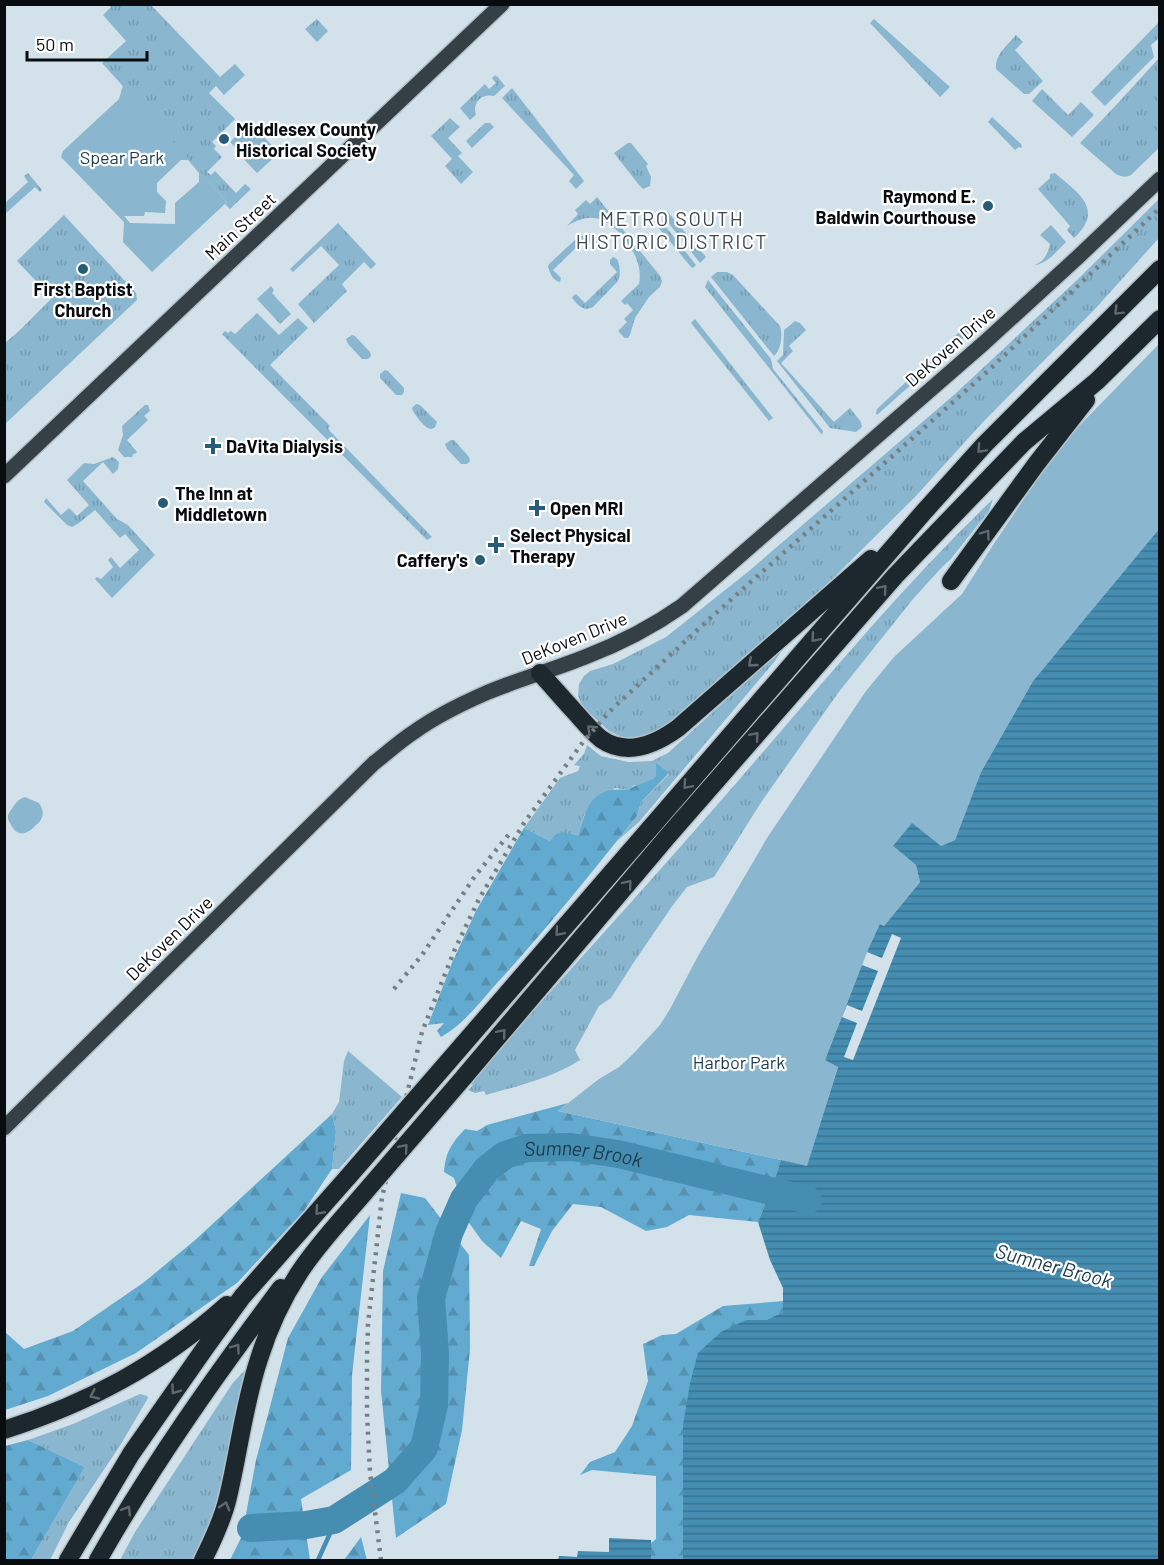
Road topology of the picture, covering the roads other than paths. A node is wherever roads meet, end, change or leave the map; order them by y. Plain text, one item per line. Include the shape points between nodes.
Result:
1 (502, 4) edge
2 (1160, 179) edge
3 (1160, 269) edge
4 (1160, 319) edge
5 (1097, 381) junction
6 (4, 476) edge
7 (922, 514) junction
8 (951, 581) dead end
9 (540, 674) junction
10 (4, 1128) edge
11 (326, 1238) junction
12 (289, 1245) junction
13 (4, 1430) edge
14 (68, 1560) edge
15 (98, 1560) edge
16 (203, 1560) edge

1 - 6 main road, Main Street
2 - 9 main road, DeKoven Drive via 984,343 682,606 619,643
3 -> 7 highway via 984,445
4 - 5 highway
8 -> 5 highway
11 -> 5 highway, bridge via 895,576 1024,442
7 -> 9 highway via 678,728 653,743 625,748 602,740
7 -> 12 highway, bridge
9 - 10 main road, DeKoven Drive via 485,694 427,723 375,763
15 -> 11 highway via 194,1407 292,1274
16 -> 11 highway via 228,1499 251,1388 270,1330 299,1273
12 -> 13 highway via 206,1324 141,1370 68,1406
12 -> 14 highway via 205,1348 131,1454

